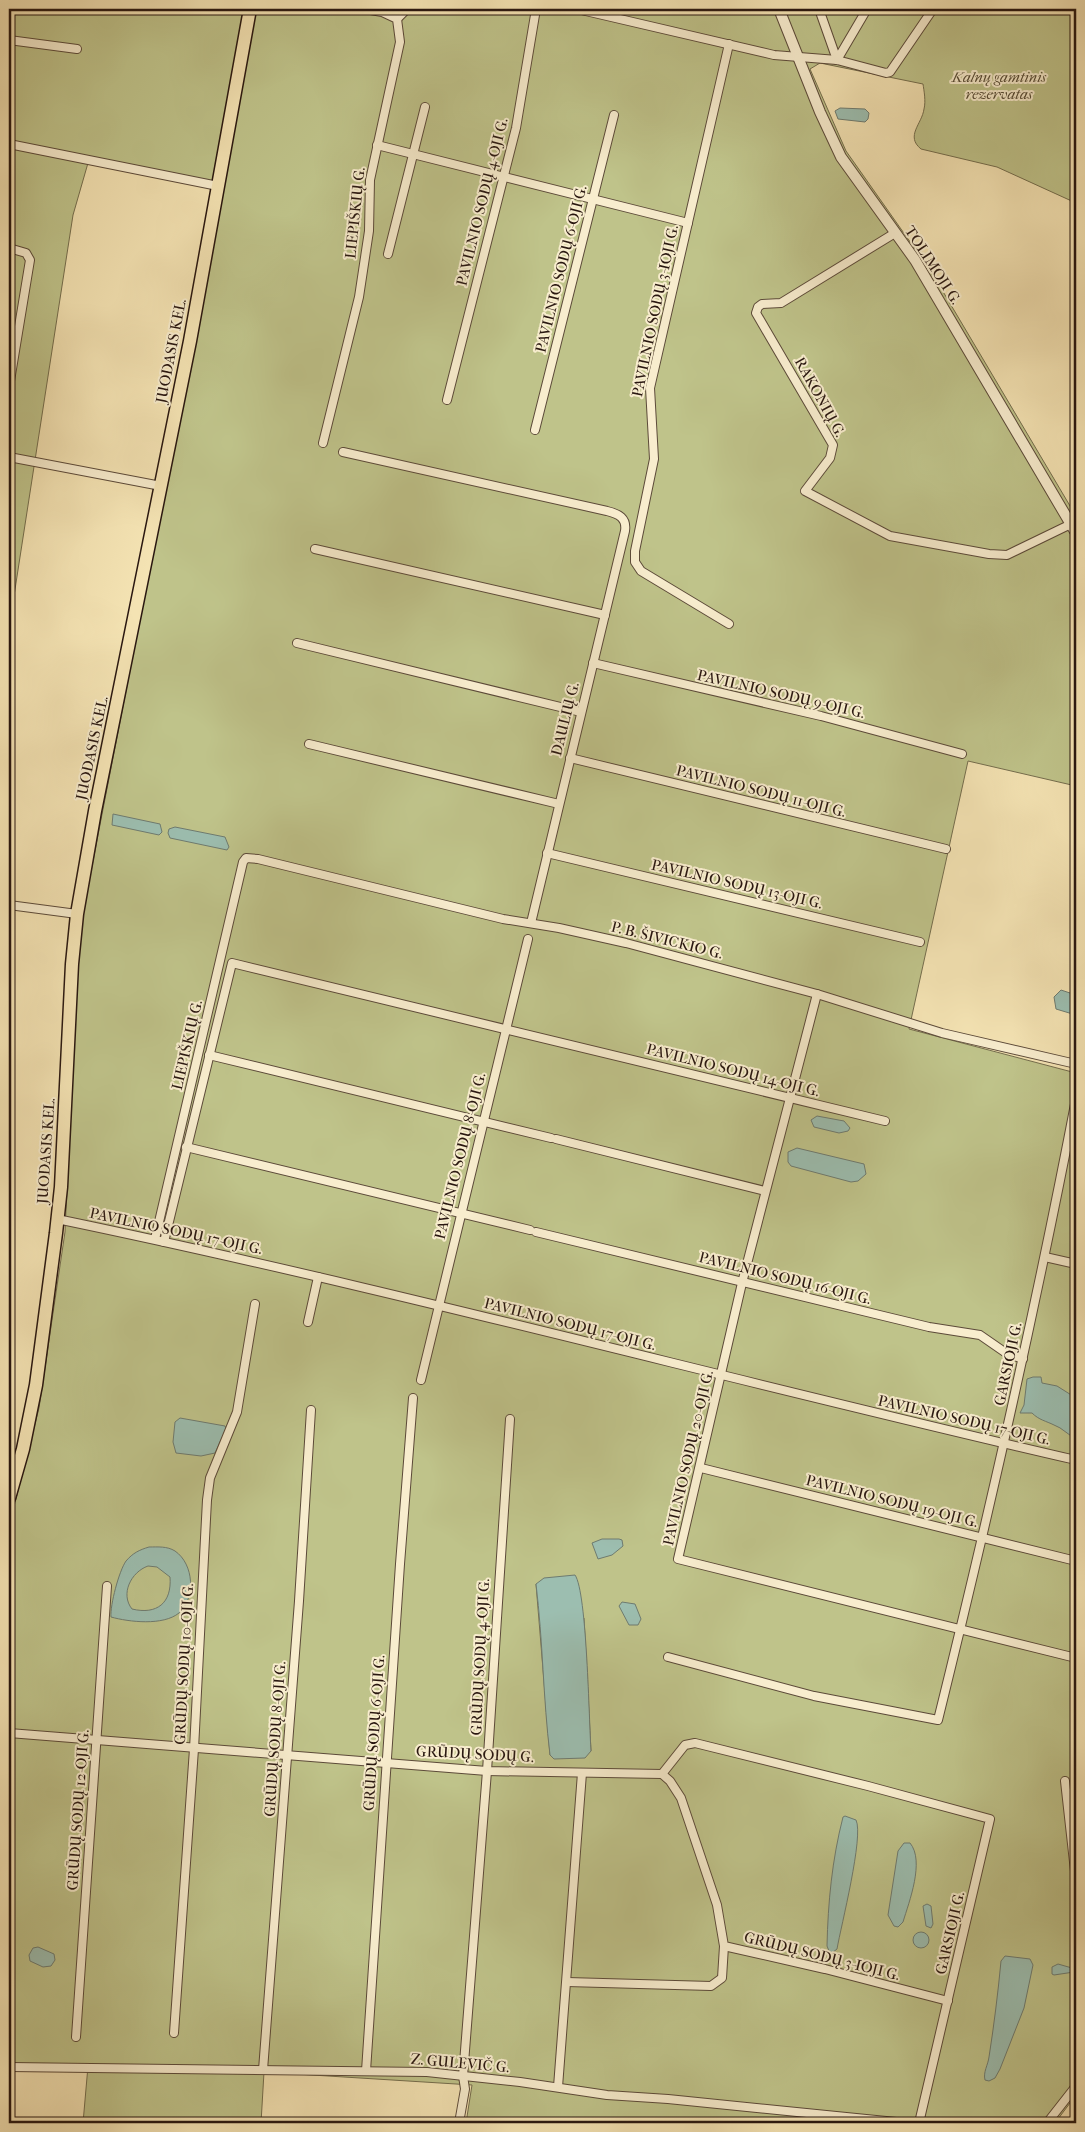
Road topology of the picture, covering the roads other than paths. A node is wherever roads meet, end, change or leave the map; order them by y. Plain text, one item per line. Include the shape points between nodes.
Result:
1 (250, 9) edge
2 (365, 9) edge
3 (407, 9) edge
4 (536, 9) edge
5 (577, 9) edge
6 (779, 9) edge
7 (818, 9) edge
8 (867, 9) edge
9 (933, 9) edge
10 (397, 19) junction
11 (9, 40) edge
12 (729, 44) junction
13 (77, 49) dead end
14 (798, 58) junction
15 (837, 60) junction
16 (426, 107) dead end
17 (614, 115) dead end
18 (9, 144) edge
19 (377, 145) junction
20 (413, 154) junction
21 (504, 175) junction
22 (218, 186) junction
23 (592, 200) junction
24 (688, 223) junction
25 (895, 233) junction
26 (9, 248) edge
27 (388, 254) dead end
28 (12, 349) edge
29 (9, 387) edge
30 (447, 400) dead end
31 (535, 430) dead end
32 (323, 443) dead end
33 (342, 452) dead end
34 (9, 457) edge
35 (161, 486) junction
36 (1074, 528) edge
37 (315, 549) dead end
38 (605, 615) junction
39 (728, 624) dead end
40 (297, 643) dead end
41 (593, 663) junction
42 (581, 712) junction
43 (309, 744) dead end
44 (962, 754) dead end
45 (570, 758) junction
46 (558, 804) junction
47 (946, 849) dead end
48 (546, 853) junction
49 (246, 858) joint
50 (9, 905) edge
51 (77, 914) junction
52 (531, 923) junction
53 (528, 939) dead end
54 (920, 942) dead end
55 (817, 994) junction
56 (506, 1029) junction
57 (209, 1054) junction
58 (1076, 1064) edge
59 (789, 1099) junction
60 (1076, 1099) edge
61 (483, 1121) junction
62 (885, 1121) dead end
63 (186, 1147) junction
64 (765, 1191) junction
65 (460, 1213) junction
66 (57, 1220) junction
67 (155, 1240) junction
68 (164, 1242) junction
69 (1046, 1257) junction
70 (1076, 1264) edge
71 (318, 1277) junction
72 (742, 1282) junction
73 (255, 1304) dead end
74 (438, 1305) junction
75 (308, 1322) dead end
76 (1024, 1358) junction
77 (722, 1376) junction
78 (421, 1380) dead end
79 (414, 1398) dead end
80 (311, 1410) dead end
81 (510, 1419) dead end
82 (1005, 1444) junction
83 (1076, 1460) edge
84 (701, 1468) junction
85 (9, 1498) edge
86 (984, 1537) junction
87 (1076, 1561) edge
88 (107, 1586) dead end
89 (961, 1629) junction
90 (668, 1657) dead end
91 (1076, 1658) edge
92 (9, 1733) edge
93 (96, 1741) junction
94 (194, 1749) junction
95 (288, 1755) junction
96 (386, 1763) junction
97 (487, 1771) junction
98 (582, 1773) junction
99 (662, 1774) junction
100 (1065, 1781) dead end
101 (1076, 1880) edge
102 (724, 1946) junction
103 (567, 1982) junction
104 (948, 2001) junction
105 (174, 2033) dead end
106 (76, 2037) dead end
107 (9, 2067) edge
108 (263, 2070) junction
109 (366, 2071) junction
110 (463, 2076) junction
111 (1076, 2086) edge
112 (558, 2087) junction
113 (459, 2123) edge
114 (906, 2123) edge
115 (919, 2123) edge
116 (1047, 2123) edge

1 - 22 main road, JUODASIS KEL.
2 - 10 street
3 - 10 street
4 - 21 street, PAVILNIO SODŲ 4-OJI G. via 516,128
5 - 12 street
6 - 14 street, TOLIMOJI G.
7 - 15 street
8 - 15 street
9 - 15 street via 890,72
10 - 19 street, LIEPIŠKIŲ G. via 400,42
11 - 13 street
12 - 14 street
12 - 24 street, PAVILNIO SODŲ 3-IOJI G.
14 - 15 street
14 - 25 street, TOLIMOJI G. via 841,157
16 - 20 street
17 - 23 street, PAVILNIO SODŲ 6-OJI G.
18 - 22 street
19 - 20 street
19 - 32 street, LIEPIŠKIŲ G. via 370,180 369,231 359,297
20 - 21 street
20 - 27 street
21 - 23 street
21 - 30 street, PAVILNIO SODŲ 4-OJI G.
22 - 35 main road, JUODASIS KEL.
23 - 24 street
23 - 31 street, PAVILNIO SODŲ 6-OJI G.
24 - 39 street, PAVILNIO SODŲ 3-IOJI G. via 650,388 654,459 637,535 635,562 641,571
25 - 36 street, TOLIMOJI G. via 993,388
25 - 36 street, RAKONIŲ G. via 781,303 758,307 756,313 833,445 830,458 805,491 890,536 989,554 1008,555
26 - 28 street via 26,253 30,260
28 - 29 street
33 - 38 street, DAULIŲ G. via 619,515 624,521 625,531
34 - 35 street
35 - 51 main road, JUODASIS KEL.
37 - 38 street
38 - 41 street, DAULIŲ G.
40 - 42 street
41 - 42 street, DAULIŲ G.
41 - 44 street, PAVILNIO SODŲ 9-OJI G. via 820,716
42 - 45 street, DAULIŲ G.
43 - 46 street
45 - 46 street, DAULIŲ G.
45 - 47 street, PAVILNIO SODŲ 11-OJI G.
46 - 48 street, DAULIŲ G.
48 - 52 street, DAULIŲ G.
48 - 54 street, PAVILNIO SODŲ 13-OJI G.
49 - 52 street, P. B. ŠIVICKIO G.
49 - 67 street, LIEPIŠKIŲ G.
50 - 51 street
51 - 66 main road, JUODASIS KEL.
52 - 55 street, P. B. ŠIVICKIO G. via 626,943
53 - 56 street, PAVILNIO SODŲ 8-OJI G.
55 - 58 street, P. B. ŠIVICKIO G. via 942,1033
55 - 59 street, PAVILNIO SODŲ 20-OJI G.
56 - 57 street, PAVILNIO SODŲ 14-OJI G. via 232,963
56 - 59 street, PAVILNIO SODŲ 14-OJI G.
56 - 61 street, PAVILNIO SODŲ 8-OJI G.
57 - 61 street
57 - 63 street
59 - 62 street, PAVILNIO SODŲ 14-OJI G.
59 - 64 street, PAVILNIO SODŲ 20-OJI G.
60 - 69 street, GARSIOJI G.
61 - 64 street
61 - 65 street, PAVILNIO SODŲ 8-OJI G.
63 - 65 street, PAVILNIO SODŲ 16-OJI G.
63 - 68 street
64 - 72 street, PAVILNIO SODŲ 20-OJI G.
65 - 72 street, PAVILNIO SODŲ 16-OJI G.
65 - 74 street, PAVILNIO SODŲ 8-OJI G.
66 - 67 street, PAVILNIO SODŲ 17-OJI G.
66 - 85 main road, JUODASIS KEL. via 36,1385
67 - 68 street, PAVILNIO SODŲ 17-OJI G.
68 - 71 street, PAVILNIO SODŲ 17-OJI G.
69 - 70 street
69 - 76 street, GARSIOJI G.
71 - 74 street, PAVILNIO SODŲ 17-OJI G.
71 - 75 street
72 - 76 street, PAVILNIO SODŲ 16-OJI G. via 929,1327 980,1335 1006,1353
72 - 77 street, PAVILNIO SODŲ 20-OJI G.
73 - 94 street, GRŪDŲ SODŲ 10-OJI G. via 237,1412 208,1487
74 - 77 street, PAVILNIO SODŲ 17-OJI G.
74 - 78 street, PAVILNIO SODŲ 8-OJI G.
76 - 82 street, GARSIOJI G.
77 - 82 street, PAVILNIO SODŲ 17-OJI G.
77 - 84 street, PAVILNIO SODŲ 20-OJI G.
79 - 96 street, GRŪDŲ SODŲ 6-OJI G.
80 - 95 street, GRŪDŲ SODŲ 8-OJI G.
81 - 97 street, GRŪDŲ SODŲ 4-OJI G.
82 - 83 street, PAVILNIO SODŲ 17-OJI G.
82 - 86 street, GARSIOJI G.
84 - 86 street, PAVILNIO SODŲ 19-OJI G.
84 - 89 street, PAVILNIO SODŲ 20-OJI G. via 678,1559
86 - 87 street, PAVILNIO SODŲ 19-OJI G.
86 - 89 street, GARSIOJI G.
88 - 93 street, GRŪDŲ SODŲ 12-OJI G.
89 - 90 street, GARSIOJI G. via 938,1720 814,1696
89 - 91 street, PAVILNIO SODŲ 20-OJI G.
92 - 93 street, GRŪDŲ SODŲ G.
93 - 94 street, GRŪDŲ SODŲ G.
93 - 106 street, GRŪDŲ SODŲ 12-OJI G.
94 - 95 street, GRŪDŲ SODŲ G.
94 - 105 street, GRŪDŲ SODŲ 10-OJI G.
95 - 96 street, GRŪDŲ SODŲ G.
95 - 108 street, GRŪDŲ SODŲ 8-OJI G.
96 - 97 street, GRŪDŲ SODŲ G.
96 - 109 street, GRŪDŲ SODŲ 6-OJI G.
97 - 98 street, GRŪDŲ SODŲ G.
97 - 110 street, GRŪDŲ SODŲ 4-OJI G.
98 - 99 street, GRŪDŲ SODŲ G.
98 - 103 street
99 - 102 street, GRŪDŲ SODŲ 3-IOJI G. via 681,1798 717,1905
99 - 104 street, GARSIOJI G. via 685,1745 695,1743 990,1819
100 - 101 street
102 - 103 street via 722,1978 711,1986
102 - 104 street, GRŪDŲ SODŲ 3-IOJI G.
103 - 112 street
104 - 115 street, GARSIOJI G.
107 - 108 street, Z. GULEVIČ G.
108 - 109 street, Z. GULEVIČ G.
109 - 110 street, Z. GULEVIČ G.
110 - 112 street, Z. GULEVIČ G.
110 - 113 street, GRŪDŲ SODŲ 4-OJI G. via 465,2089
111 - 116 street
112 - 114 street, Z. GULEVIČ G. via 607,2095

